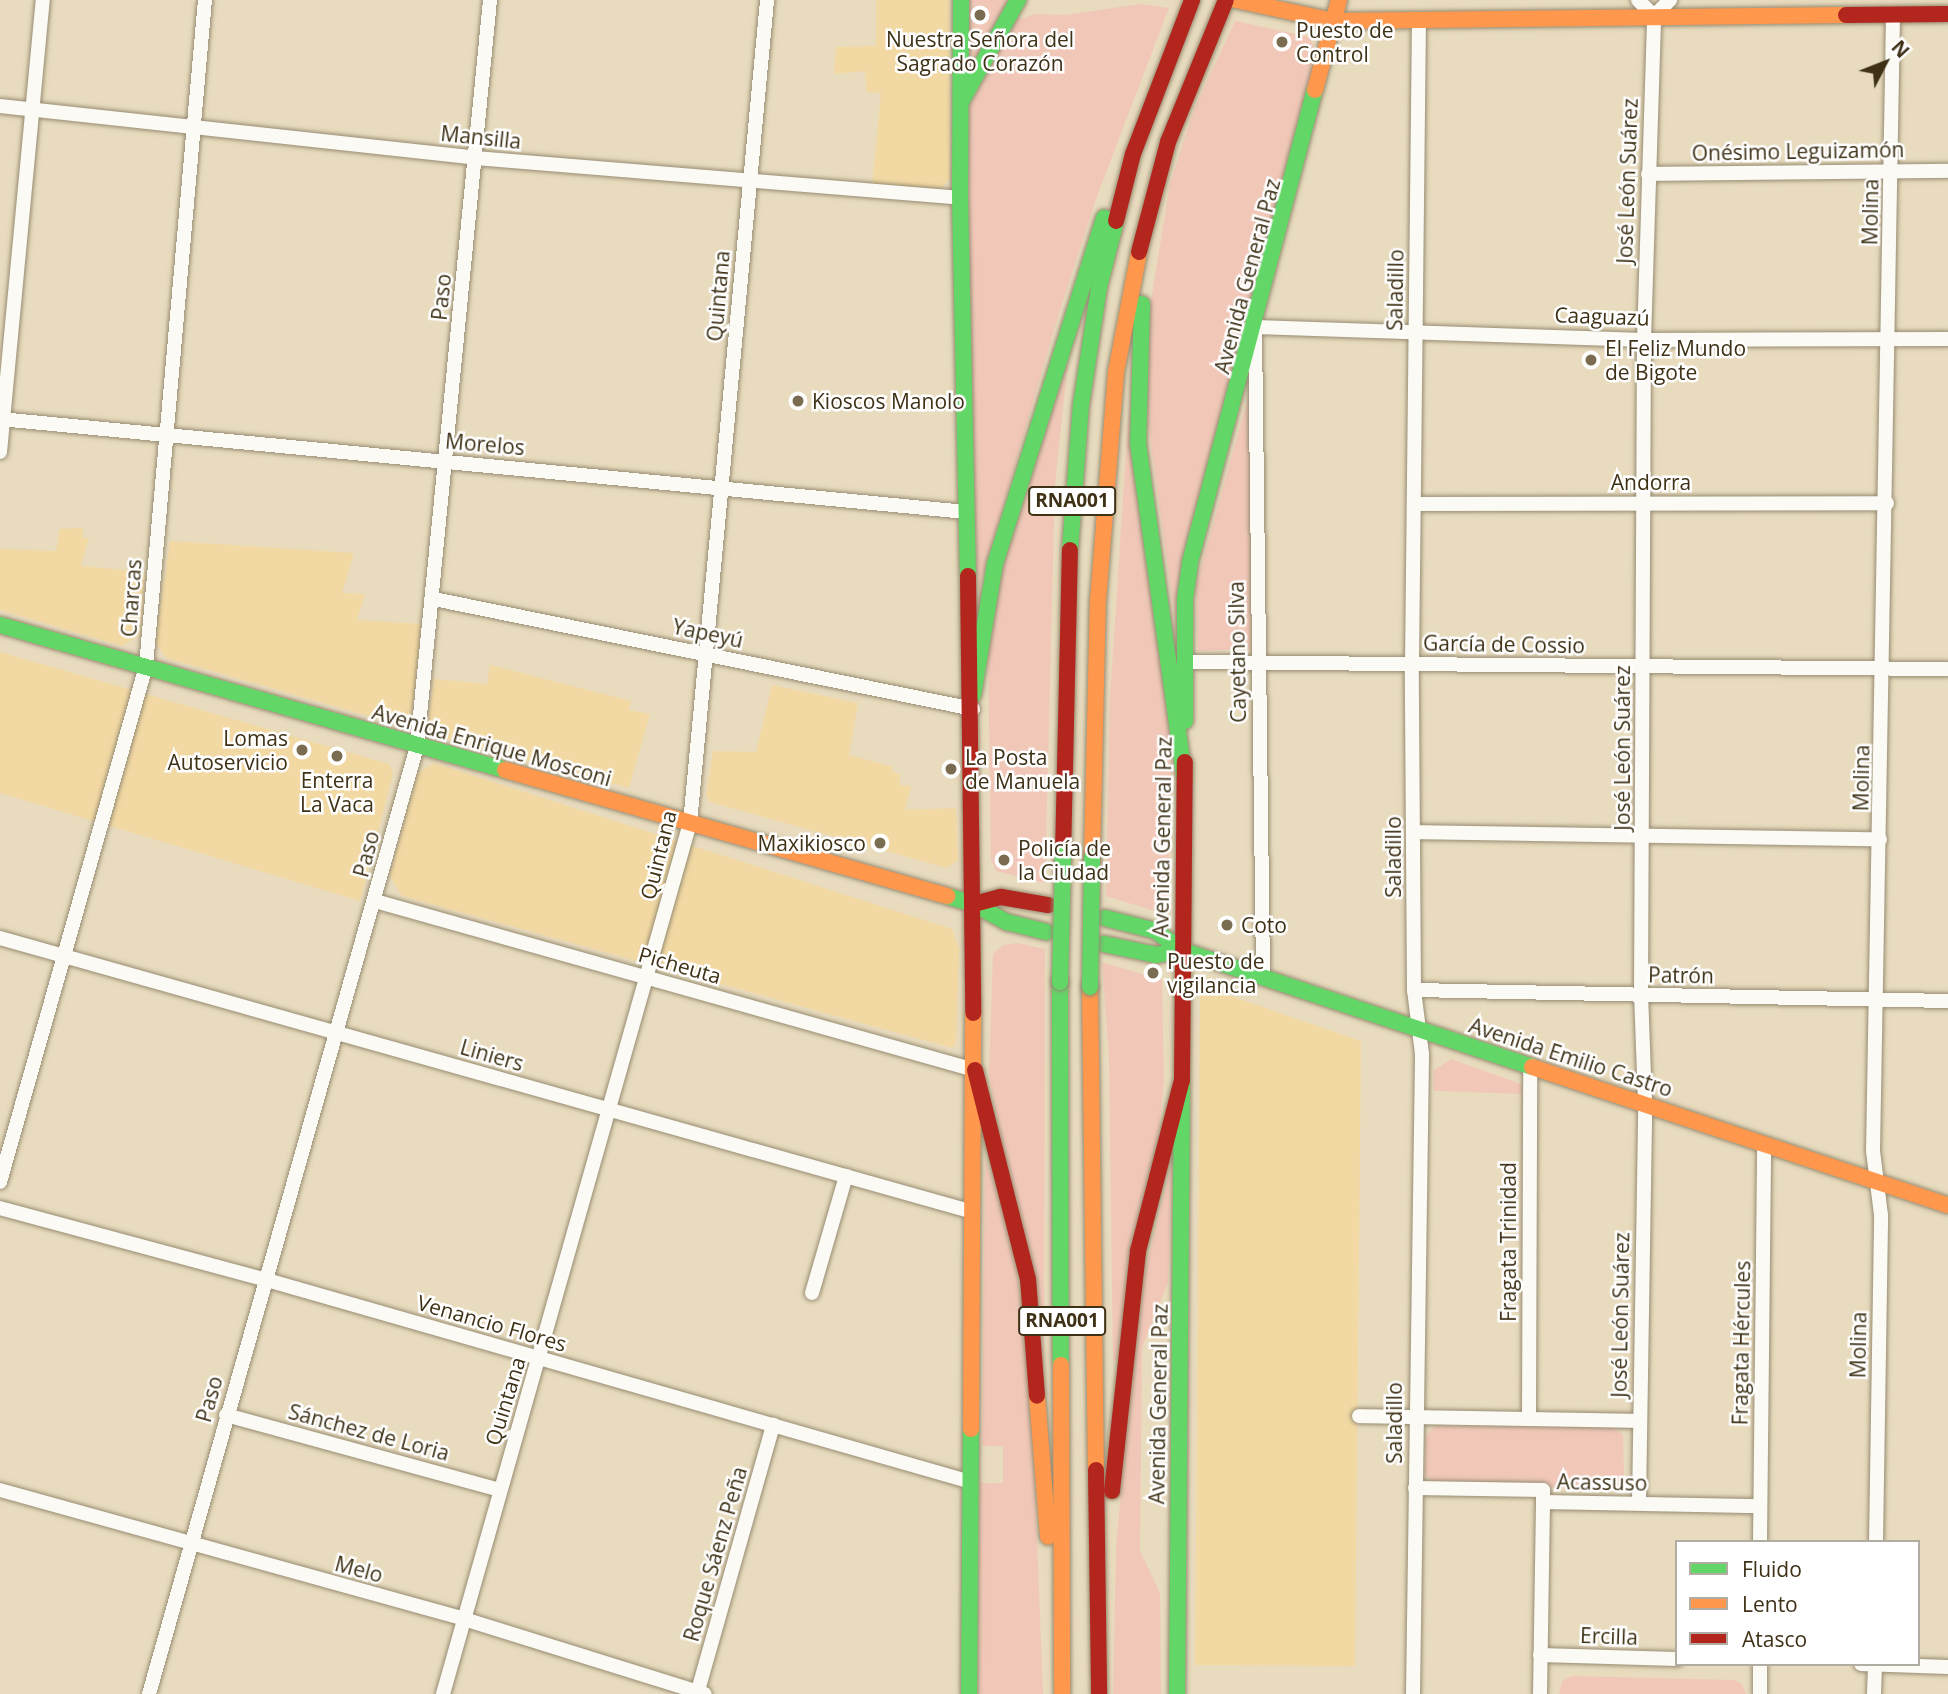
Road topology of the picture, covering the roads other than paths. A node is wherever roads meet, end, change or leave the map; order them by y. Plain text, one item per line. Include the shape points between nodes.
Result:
1 (43, 0) edge
2 (205, 0) edge
3 (490, 0) edge
4 (767, 0) edge
5 (961, 0) edge
6 (1018, 0) edge
7 (1226, 0) edge
8 (1236, 0) edge
9 (1339, 0) edge
10 (1639, 0) edge
11 (1670, 0) edge
12 (1189, 7) edge
13 (1948, 14) edge
14 (1654, 16) junction
15 (1893, 16) junction
16 (1419, 20) junction
17 (1333, 21) junction
18 (961, 103) junction
19 (0, 106) edge
20 (31, 109) junction
21 (192, 127) junction
22 (1133, 154) junction
23 (475, 158) junction
24 (1891, 171) junction
25 (1948, 171) edge
26 (1648, 174) junction
27 (749, 182) junction
28 (960, 198) junction
29 (1150, 206) junction
30 (1255, 327) junction
31 (1416, 330) junction
32 (1948, 339) edge
33 (1644, 340) junction
34 (1889, 340) junction
35 (2, 419) edge
36 (166, 436) junction
37 (0, 452) edge
38 (446, 461) junction
39 (722, 486) junction
40 (1646, 503) junction
41 (1887, 503) junction
42 (1415, 504) junction
43 (966, 512) junction
44 (434, 599) junction
45 (0, 625) edge
46 (704, 654) junction
47 (1186, 662) junction
48 (1258, 662) junction
49 (1412, 664) junction
50 (146, 666) junction
51 (1643, 666) junction
52 (1884, 668) junction
53 (1948, 669) edge
54 (973, 702) junction
55 (417, 746) junction
56 (1184, 775) junction
57 (690, 823) junction
58 (1415, 832) junction
59 (1643, 835) junction
60 (1880, 839) junction
61 (374, 901) junction
62 (974, 904) junction
63 (1048, 905) dead end
64 (1105, 918) dead end
65 (1047, 932) dead end
66 (0, 938) edge
67 (1104, 944) dead end
68 (1181, 950) junction
69 (64, 956) junction
70 (1263, 976) junction
71 (647, 977) junction
72 (1414, 990) junction
73 (1641, 995) junction
74 (1876, 1000) junction
75 (1948, 1001) edge
76 (1420, 1028) junction
77 (337, 1033) junction
78 (1530, 1065) junction
79 (975, 1070) junction
80 (1181, 1083) junction
81 (1645, 1102) junction
82 (609, 1110) junction
83 (1764, 1144) junction
84 (846, 1176) junction
85 (1876, 1181) junction
86 (0, 1182) edge
87 (1948, 1205) edge
88 (0, 1209) edge
89 (973, 1212) junction
90 (267, 1280) junction
91 (811, 1293) dead end
92 (540, 1359) junction
93 (226, 1415) junction
94 (1359, 1416) dead end
95 (1414, 1416) junction
96 (1529, 1419) junction
97 (1639, 1421) junction
98 (773, 1426) junction
99 (971, 1482) junction
100 (1415, 1488) junction
101 (0, 1490) edge
102 (500, 1490) junction
103 (1543, 1502) junction
104 (1639, 1503) junction
105 (1760, 1506) junction
106 (1760, 1540) edge
107 (1877, 1540) edge
108 (191, 1545) junction
109 (464, 1619) junction
110 (1099, 1620) junction
111 (1540, 1655) junction
112 (1675, 1659) edge
113 (1062, 1661) junction
114 (1760, 1666) edge
115 (1875, 1666) edge
116 (1920, 1666) edge
117 (1948, 1667) edge
118 (700, 1693) edge
119 (149, 1694) edge
120 (443, 1694) edge
121 (969, 1694) edge
122 (1062, 1694) edge
123 (1099, 1694) edge
124 (1177, 1694) edge
125 (1413, 1694) edge
126 (1540, 1694) edge
127 (1760, 1694) edge
128 (1874, 1694) edge

1 - 20 street
2 - 21 street, Charcas
3 - 23 street, Paso
4 - 27 street, Quintana
5 - 18 main road
6 - 18 main road
7 - 29 main road, RNA001 via 1182,105
8 - 17 main road
9 - 17 main road, Avenida General Paz
10 - 14 street
11 - 14 street
12 - 22 main road, RNA001
13 - 15 main road
14 - 15 main road
14 - 16 main road
14 - 26 street, José León Suárez
15 - 24 street, Molina
16 - 17 main road
16 - 31 street, Saladillo
17 - 30 main road, Avenida General Paz
18 - 28 main road
19 - 20 street, Mansilla
20 - 21 street, Mansilla
20 - 35 street
21 - 23 street, Mansilla
21 - 36 street, Charcas
22 - 54 main road via 1090,251 995,564
22 - 113 main road, RNA001, bridge via 1099,287 1081,405 1071,525 1060,982
23 - 27 street, Mansilla
23 - 38 street, Paso
24 - 25 street, Onésimo Leguizamón
24 - 26 street, Onésimo Leguizamón
24 - 34 street, Molina
26 - 33 street, José León Suárez
27 - 28 street, Mansilla
27 - 39 street, Quintana
28 - 43 main road
29 - 56 main road via 1137,388 1138,443
29 - 110 main road, RNA001, bridge via 1131,283 1111,414 1098,601 1090,987
30 - 31 street, Caaguazú
30 - 47 main road, Avenida General Paz via 1190,562
30 - 48 street, Cayetano Silva
31 - 33 street, Caaguazú
31 - 42 street, Saladillo
32 - 34 street, Caaguazú
33 - 34 street, Caaguazú
33 - 40 street, José León Suárez
34 - 41 street, Molina
35 - 36 street, Morelos
35 - 37 street
36 - 38 street, Morelos
36 - 50 street, Charcas
38 - 39 street, Morelos
38 - 44 street, Paso
39 - 43 street, Morelos
39 - 46 street, Quintana
40 - 41 street, Andorra
40 - 42 street, Andorra
40 - 51 street, José León Suárez
41 - 52 street, Molina
42 - 49 street, Saladillo
43 - 54 main road
44 - 46 street, Yapeyú
44 - 55 street, Paso
45 - 50 main road, Avenida Enrique Mosconi
46 - 54 street, Yapeyú
46 - 57 street, Quintana
47 - 48 street, García de Cossio
47 - 56 main road, Avenida General Paz
48 - 49 street, García de Cossio
48 - 70 street, Cayetano Silva
49 - 51 street, García de Cossio
49 - 58 street, Saladillo
50 - 55 main road, Avenida Enrique Mosconi
50 - 69 street, Charcas
51 - 52 street, García de Cossio
51 - 59 street, José León Suárez
52 - 53 street, García de Cossio
52 - 60 street, Molina
54 - 62 main road
55 - 57 main road, Avenida Enrique Mosconi
55 - 61 street, Paso
56 - 68 main road, Avenida General Paz
57 - 62 main road, Avenida Enrique Mosconi
57 - 71 street, Quintana
58 - 59 street
58 - 72 street, Saladillo
59 - 60 street
59 - 73 street, José León Suárez
60 - 74 street, Molina
61 - 71 street, Picheuta
61 - 77 street, Paso
62 - 63 main road via 1000,897
62 - 65 main road via 1007,922
62 - 79 main road
64 - 68 main road, Avenida Emilio Castro via 1156,930
66 - 69 street, Liniers
67 - 68 main road, Avenida Emilio Castro via 1156,955
68 - 70 main road, Avenida Emilio Castro
68 - 80 main road, Avenida General Paz
69 - 77 street, Liniers
69 - 86 street, Charcas
70 - 76 main road, Avenida Emilio Castro
71 - 79 street, Picheuta
71 - 82 street, Quintana
72 - 73 street, Patrón
72 - 76 street, Saladillo
73 - 74 street, Patrón
73 - 81 street, José León Suárez
74 - 75 street, Patrón
74 - 85 street, Molina
76 - 78 main road, Avenida Emilio Castro
76 - 95 street, Saladillo
77 - 82 street, Liniers
77 - 90 street, Paso
78 - 81 main road, Avenida Emilio Castro
78 - 96 street, Fragata Trinidad
79 - 89 main road
79 - 113 main road via 1028,1279 1046,1522
80 - 110 main road via 1138,1251
80 - 124 main road, Avenida General Paz
81 - 83 main road, Avenida Emilio Castro
81 - 97 street, José León Suárez
82 - 84 street, Liniers
82 - 92 street, Quintana
83 - 85 main road, Avenida Emilio Castro
83 - 105 street, Fragata Hércules
84 - 89 street, Liniers
84 - 91 street
85 - 87 main road, Avenida Emilio Castro
85 - 107 street, Molina via 1881,1215
88 - 90 street, Venancio Flores
89 - 99 main road
90 - 92 street, Venancio Flores
90 - 93 street, Paso
92 - 98 street, Venancio Flores
92 - 102 street, Quintana
93 - 102 street, Sánchez de Loria
93 - 108 street, Paso
94 - 95 street
95 - 96 street
95 - 100 street, Saladillo
96 - 97 street
97 - 104 street, José León Suárez
98 - 99 street, Venancio Flores
98 - 118 street, Roque Sáenz Peña
99 - 121 main road
100 - 103 street, Acassuso via 1543,1490
100 - 125 street, Saladillo
101 - 108 street, Melo
102 - 109 street, Quintana
103 - 104 street, Acassuso
103 - 111 street
104 - 105 street, Acassuso
105 - 106 street, Fragata Hércules
108 - 109 street, Melo
108 - 119 street, Paso
109 - 118 street, Melo
109 - 120 street, Quintana
110 - 123 main road, RNA001
111 - 112 street, Ercilla
111 - 126 street
113 - 122 main road, RNA001
114 - 127 street
115 - 128 street
116 - 117 street

